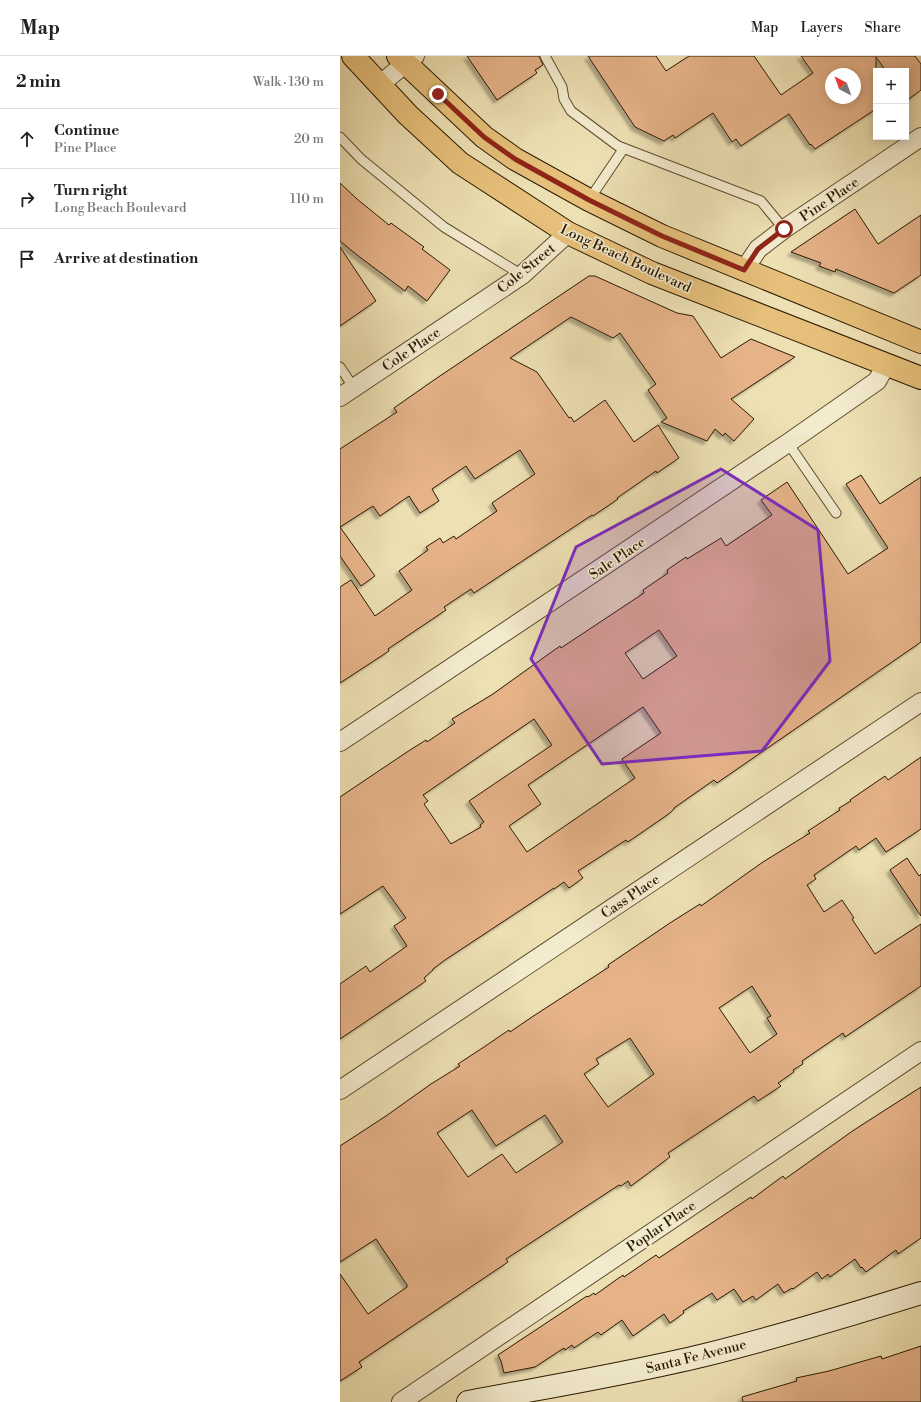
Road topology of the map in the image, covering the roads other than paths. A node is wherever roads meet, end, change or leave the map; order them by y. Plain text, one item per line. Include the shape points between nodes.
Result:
1 (353, 56) edge
2 (545, 56) edge
3 (406, 58) edge
4 (379, 85) junction
5 (921, 136) edge
6 (340, 137) edge
7 (624, 148) junction
8 (589, 200) junction
9 (784, 229) junction
10 (568, 233) junction
11 (744, 270) junction
12 (522, 275) junction
13 (483, 302) joint
14 (921, 342) edge
15 (886, 365) junction
16 (340, 367) edge
17 (921, 378) edge
18 (347, 392) edge
19 (788, 443) junction
20 (836, 513) dead end
21 (921, 702) edge
22 (340, 742) edge
23 (921, 1051) edge
24 (340, 1090) edge
25 (921, 1293) edge
26 (401, 1402) edge
27 (468, 1402) edge

1 - 4 main road, Long Beach Boulevard
2 - 7 lane via 562,87 564,99 571,111
3 - 4 street
3 - 8 main road via 484,137 515,159
4 - 10 main road, Long Beach Boulevard via 460,163
5 - 9 street, Pine Place
6 - 12 lane via 361,159 444,227
7 - 8 lane
7 - 9 lane via 761,201
8 - 11 main road via 662,236
9 - 11 street, Pine Place via 758,249
10 - 12 street, Cole Street
10 - 15 main road, Long Beach Boulevard via 652,273
11 - 14 main road
12 - 13 street, Cole Street
13 - 18 street, Cole Place
15 - 17 main road, Long Beach Boulevard
15 - 19 street, Sale Place via 877,381
16 - 18 lane
19 - 20 lane
19 - 22 street, Sale Place
21 - 24 street, Cass Place
23 - 26 street, Poplar Place
25 - 27 main road, Santa Fe Avenue via 705,1355

